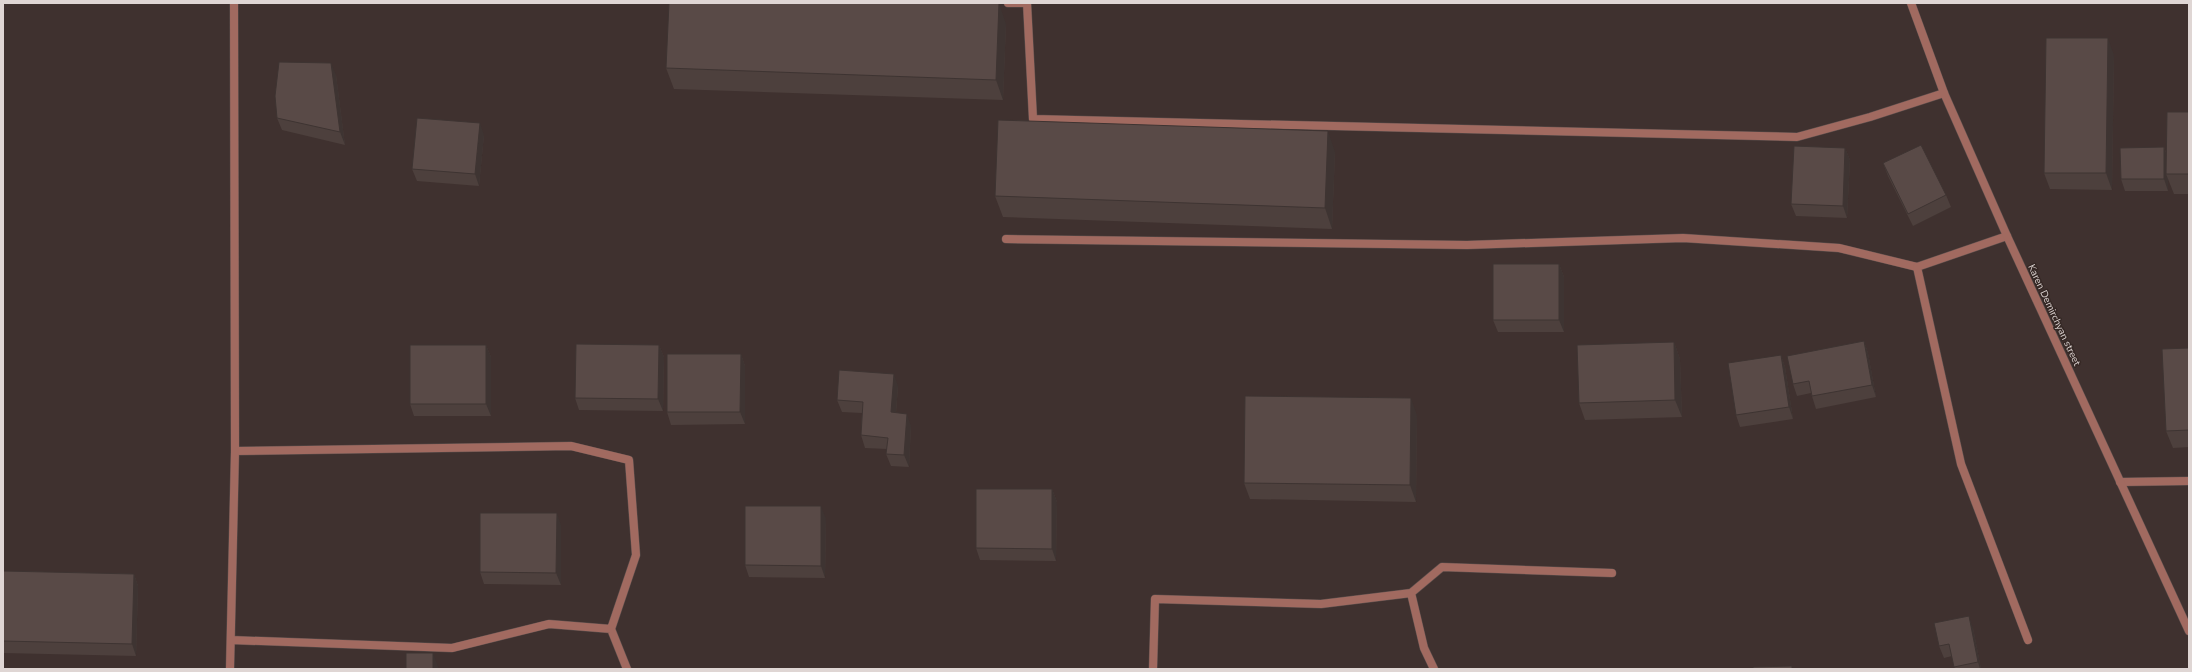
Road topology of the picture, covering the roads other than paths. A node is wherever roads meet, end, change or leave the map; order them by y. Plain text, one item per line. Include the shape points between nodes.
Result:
1 (234, 3) edge
2 (1008, 3) edge
3 (1911, 3) edge
4 (1944, 93) junction
5 (2007, 236) junction
6 (1006, 239) dead end
7 (1917, 267) junction
8 (235, 450) junction
9 (2189, 481) edge
10 (2120, 482) junction
11 (1612, 574) dead end
12 (1411, 593) junction
13 (612, 629) junction
14 (2189, 631) edge
15 (231, 640) junction
16 (2028, 640) dead end
17 (230, 669) edge
18 (627, 669) edge
19 (1153, 669) edge
20 (1434, 669) edge

1 - 8 street
2 - 4 street via 1027,3 1033,119 1796,136 1870,117
3 - 4 street, Karen Demirchyan street
4 - 5 street, Karen Demirchyan street
5 - 7 street
5 - 10 street, Karen Demirchyan street
6 - 7 street via 1467,245 1683,238 1839,248
7 - 16 street via 1961,464
8 - 13 street via 571,446 629,460 636,555
8 - 15 street
9 - 10 street
10 - 14 street, Karen Demirchyan street
11 - 12 street via 1442,567
12 - 19 street via 1321,604 1155,599
12 - 20 street via 1424,648
13 - 15 street via 549,624 452,648
13 - 18 street
15 - 17 street

